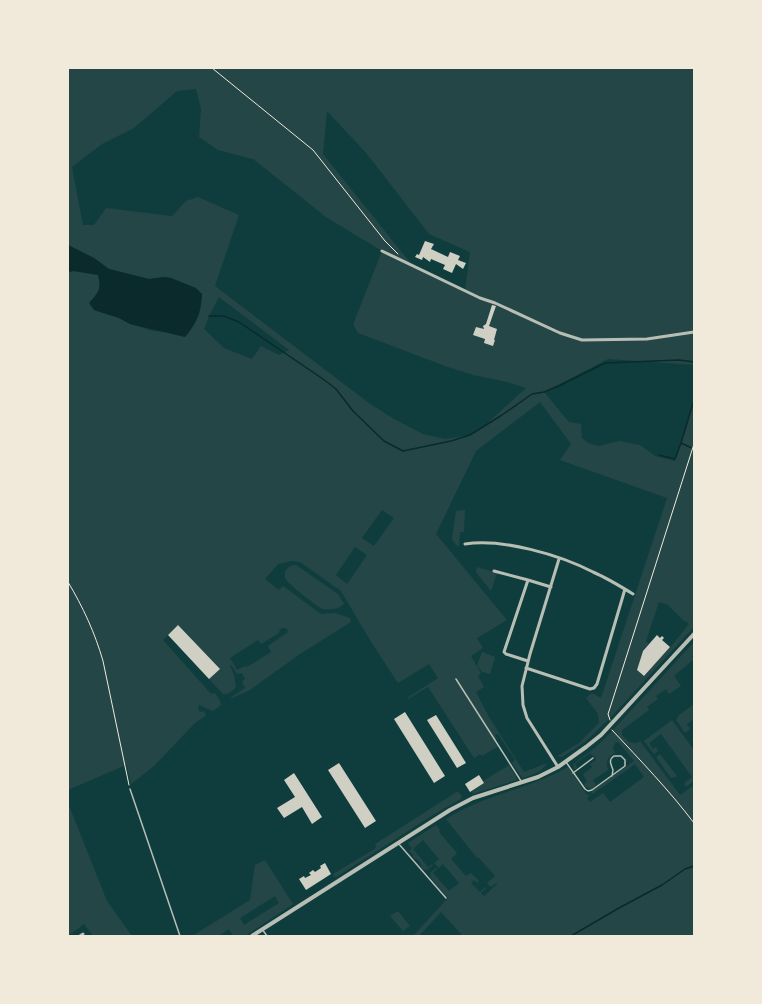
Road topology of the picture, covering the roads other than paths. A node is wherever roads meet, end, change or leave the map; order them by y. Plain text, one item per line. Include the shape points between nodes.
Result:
1 (382, 251) dead end
2 (694, 332) edge
3 (465, 544) dead end
4 (559, 559) junction
5 (494, 570) dead end
6 (528, 580) junction
7 (551, 587) junction
8 (625, 589) junction
9 (633, 594) dead end
10 (694, 634) edge
11 (528, 661) junction
12 (526, 668) junction
13 (456, 679) dead end
14 (593, 758) dead end
15 (566, 762) junction
16 (558, 767) junction
17 (573, 773) junction
18 (612, 776) junction
19 (522, 783) junction
20 (130, 789) road end
21 (398, 843) junction
22 (446, 898) dead end
23 (262, 929) junction
24 (180, 936) edge
25 (252, 936) edge
26 (267, 936) edge

1 - 2 street via 480,298 582,340 646,339
3 - 4 street via 475,542 507,546
4 - 7 street
4 - 8 street via 594,572
5 - 6 street
6 - 7 street
6 - 11 street via 504,650 506,654
7 - 11 street
8 - 9 street
8 - 12 street via 594,688 590,689
10 - 15 street via 609,726
11 - 12 street
12 - 16 street via 522,686 525,712
13 - 19 lane
14 - 17 lane
15 - 16 street
15 - 17 lane
16 - 19 street
17 - 18 lane via 588,791
18 - 18 lane via 625,766 625,760 621,756 611,758
19 - 21 street via 470,800
20 - 24 lane
21 - 22 lane
21 - 23 street
23 - 25 street
23 - 26 lane

